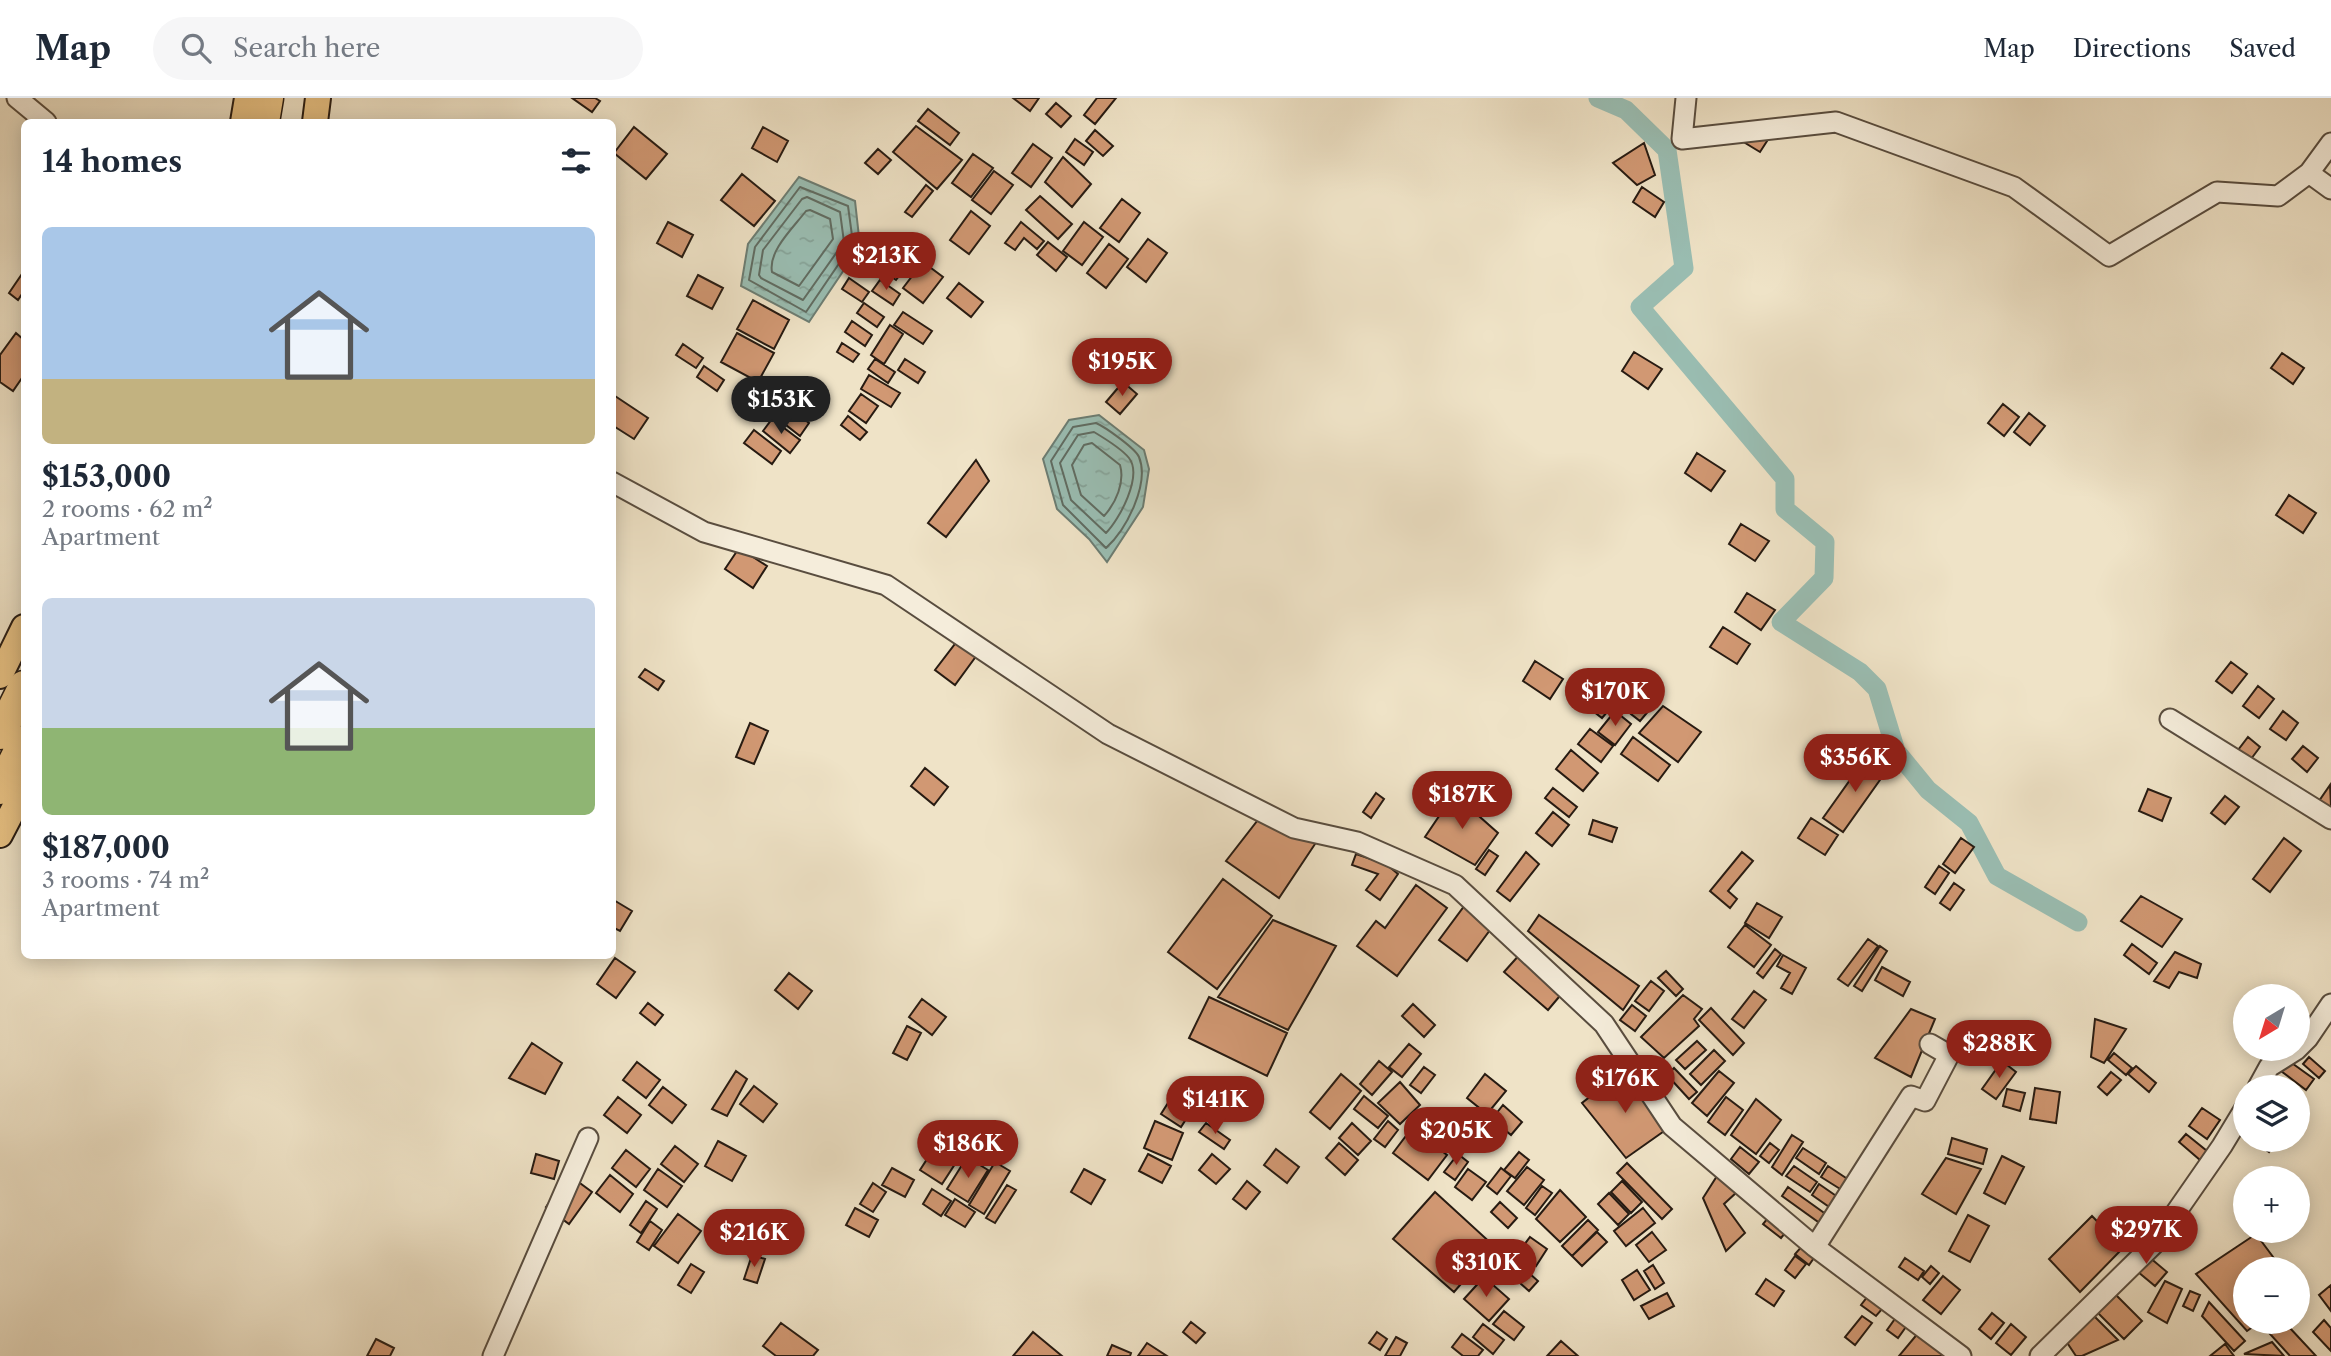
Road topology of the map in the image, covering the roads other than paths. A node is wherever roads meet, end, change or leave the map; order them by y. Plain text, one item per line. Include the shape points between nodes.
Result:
1 (17, 98) edge
2 (247, 98) edge
3 (268, 98) edge
4 (288, 98) edge
5 (318, 98) edge
6 (1686, 98) edge
7 (42, 119) edge
8 (244, 119) edge
9 (264, 119) edge
10 (285, 119) edge
11 (315, 119) edge
12 (2331, 143) edge
13 (2309, 173) junction
14 (2331, 190) edge
15 (616, 484) edge
16 (21, 633) edge
17 (0, 676) edge
18 (21, 692) edge
19 (2170, 719) dead end
20 (0, 734) edge
21 (21, 747) edge
22 (0, 789) edge
23 (21, 795) edge
24 (2331, 819) edge
25 (0, 835) edge
26 (2331, 1004) edge
27 (1930, 1044) dead end
28 (2265, 1075) edge
29 (2233, 1128) edge
30 (588, 1138) dead end
31 (1815, 1247) junction
32 (494, 1356) edge
33 (1961, 1356) edge
34 (2040, 1356) edge

1 - 7 street
2 - 8 main road
3 - 9 highway
4 - 10 highway
5 - 11 main road
6 - 13 street via 1682,139 1836,122 2014,187 2109,256 2217,192 2278,196
12 - 13 street
13 - 14 street
15 - 31 street via 704,532 886,585 1108,734 1294,828 1357,842 1455,886 1604,1024 1672,1126
16 - 17 main road
18 - 20 highway
19 - 24 street
21 - 22 highway
23 - 25 main road
26 - 28 street via 2308,1038
27 - 31 street via 1949,1055 1925,1101 1911,1096
29 - 34 street via 2154,1244
30 - 32 street
31 - 33 street

